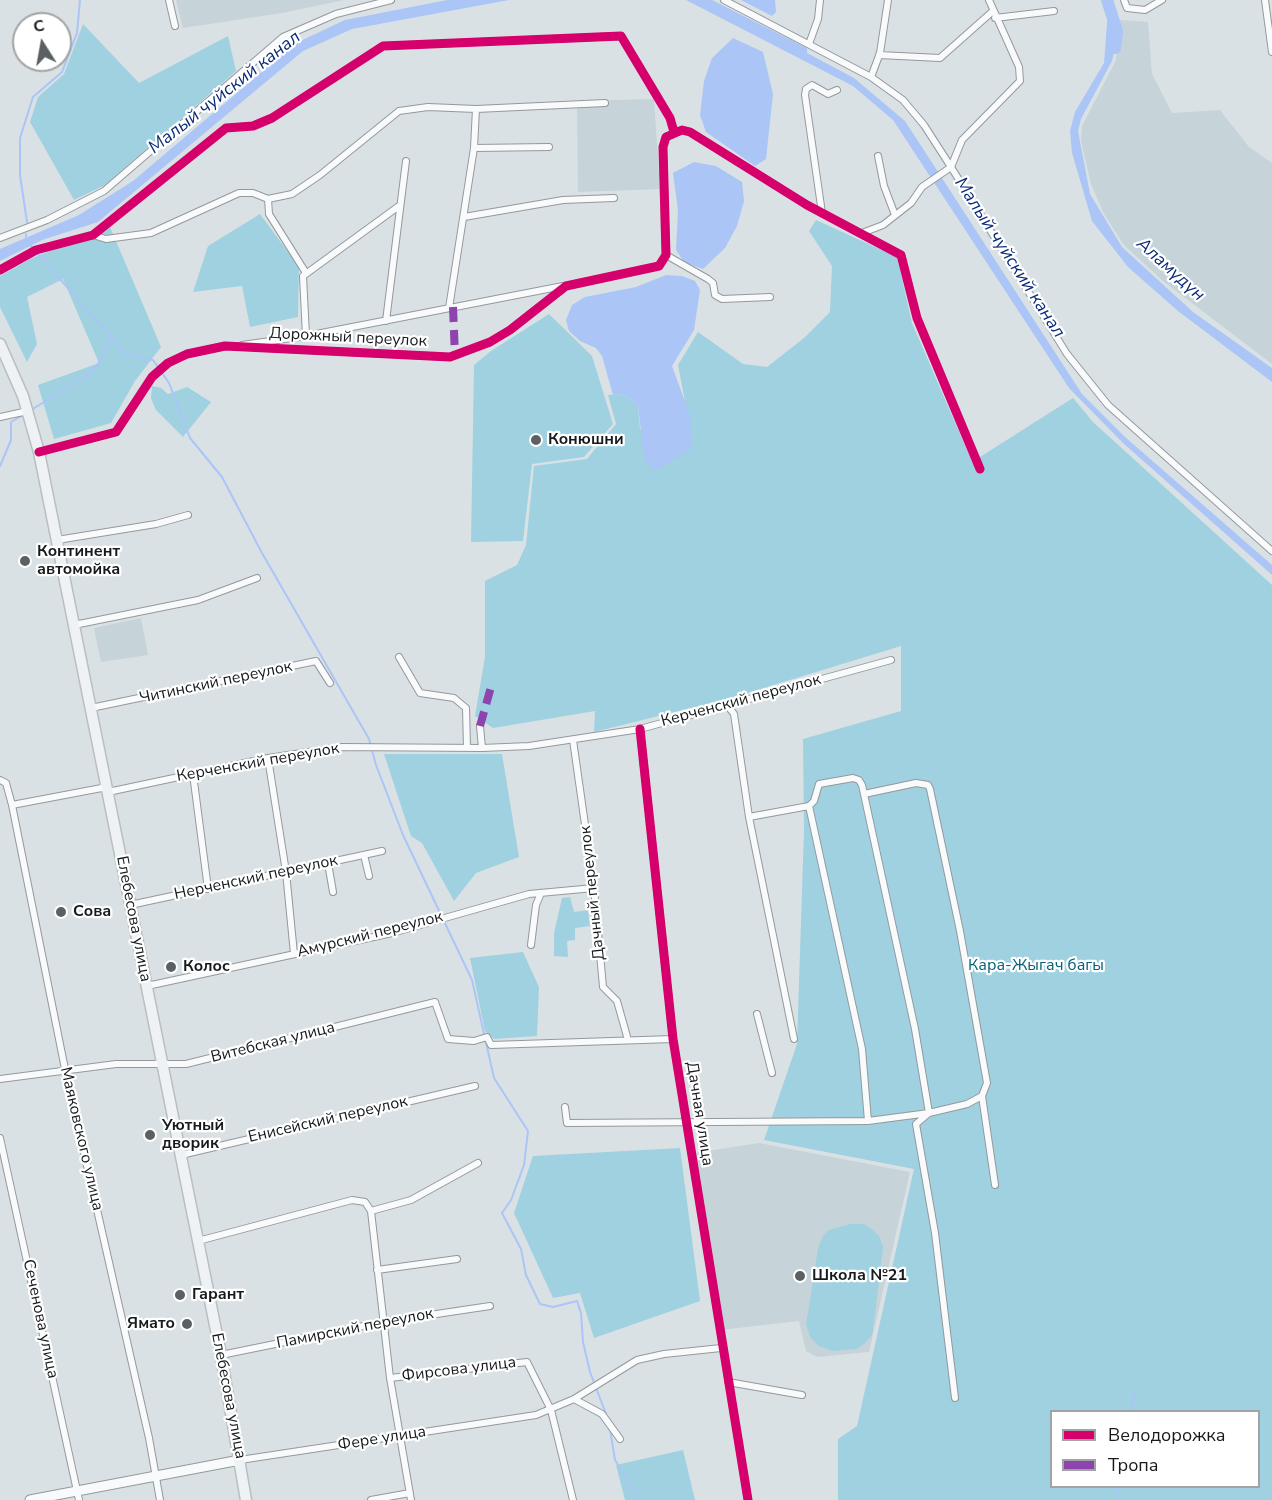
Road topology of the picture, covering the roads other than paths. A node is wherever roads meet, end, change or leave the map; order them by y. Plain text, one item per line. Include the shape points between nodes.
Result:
1 (169, 0) edge
2 (391, 0) edge
3 (724, 0) edge
4 (820, 0) edge
5 (888, 0) edge
6 (989, 0) edge
7 (1124, 0) edge
8 (1162, 0) edge
9 (1265, 0) edge
10 (993, 11) junction
11 (1054, 11) dead end
12 (995, 18) junction
13 (175, 26) dead end
14 (809, 44) junction
15 (1272, 52) edge
16 (879, 55) junction
17 (871, 77) junction
18 (837, 90) dead end
19 (604, 103) dead end
20 (476, 109) junction
21 (674, 132) junction
22 (549, 147) dead end
23 (474, 148) junction
24 (878, 156) dead end
25 (406, 161) dead end
26 (951, 167) junction
27 (614, 198) dead end
28 (268, 199) junction
29 (399, 206) junction
30 (822, 213) junction
31 (896, 215) junction
32 (464, 217) junction
33 (862, 233) junction
34 (93, 235) junction
35 (0, 238) edge
36 (666, 255) junction
37 (0, 270) edge
38 (306, 273) junction
39 (566, 285) junction
40 (770, 297) dead end
41 (449, 308) junction
42 (386, 321) junction
43 (306, 336) junction
44 (0, 345) edge
45 (225, 346) junction
46 (28, 411) junction
47 (0, 417) edge
48 (39, 452) junction
49 (980, 469) dead end
50 (188, 514) dead end
51 (57, 540) junction
52 (1272, 551) edge
53 (257, 578) dead end
54 (74, 625) junction
55 (399, 657) dead end
56 (891, 660) dead end
57 (330, 682) dead end
58 (727, 705) junction
59 (91, 708) junction
60 (480, 726) dead end
61 (640, 729) junction
62 (573, 740) junction
63 (467, 748) junction
64 (482, 748) junction
65 (268, 758) junction
66 (193, 774) junction
67 (0, 780) edge
68 (107, 789) junction
69 (864, 794) junction
70 (12, 805) junction
71 (809, 806) junction
72 (749, 817) junction
73 (382, 851) dead end
74 (364, 855) junction
75 (327, 863) junction
76 (286, 872) junction
77 (369, 876) dead end
78 (594, 888) junction
79 (208, 889) junction
80 (333, 892) dead end
81 (541, 893) junction
82 (130, 905) junction
83 (531, 945) dead end
84 (294, 954) junction
85 (147, 986) junction
86 (757, 1014) dead end
87 (673, 1039) junction
88 (794, 1039) dead end
89 (628, 1040) junction
90 (163, 1066) junction
91 (65, 1070) junction
92 (772, 1072) dead end
93 (0, 1079) edge
94 (475, 1086) dead end
95 (982, 1096) junction
96 (565, 1107) dead end
97 (929, 1113) junction
98 (868, 1121) junction
99 (685, 1123) junction
100 (0, 1138) edge
101 (180, 1155) junction
102 (478, 1162) dead end
103 (995, 1185) dead end
104 (371, 1211) junction
105 (198, 1241) junction
106 (457, 1259) dead end
107 (377, 1270) junction
108 (490, 1306) dead end
109 (383, 1322) junction
110 (721, 1348) junction
111 (220, 1355) junction
112 (390, 1378) junction
113 (728, 1383) junction
114 (802, 1395) dead end
115 (955, 1398) dead end
116 (573, 1399) junction
117 (551, 1410) junction
118 (400, 1436) junction
119 (620, 1439) dead end
120 (240, 1460) junction
121 (156, 1476) junction
122 (79, 1495) edge
123 (410, 1497) edge
124 (30, 1500) edge
125 (160, 1500) edge
126 (246, 1500) edge
127 (372, 1500) edge
128 (573, 1500) edge
129 (748, 1500) edge

1 - 13 street
2 - 35 street via 336,14 283,37 104,191
3 - 14 street
4 - 14 street
5 - 16 street
6 - 10 street
7 - 8 street via 1127,8 1145,10
9 - 15 street
10 - 12 street
10 - 16 street via 940,58
11 - 12 street
12 - 26 street via 1019,67 1020,81 962,140
14 - 17 street
16 - 17 street
17 - 26 street via 903,100
18 - 30 street via 828,94 812,84 805,95
19 - 20 street
20 - 23 street
20 - 28 street via 428,107 399,111 320,176 292,194
21 - 30 street via 690,132
21 - 34 street via 670,118 621,36 383,46 272,118 253,126 226,128
21 - 36 street via 666,137 663,147
22 - 23 street
23 - 32 street
24 - 31 street via 884,186
25 - 29 street
26 - 31 street
26 - 52 street via 1067,354 1108,405
27 - 32 street via 563,200
28 - 34 street via 239,193 151,233 106,240
28 - 38 street via 269,214
29 - 38 street
29 - 42 street
30 - 33 street
31 - 33 street
32 - 41 street
33 - 49 street via 901,255 917,318
34 - 37 street via 36,250
36 - 39 street, Дорожный переулок via 659,266
36 - 40 street via 708,279 722,299
38 - 43 street
39 - 41 street
39 - 45 street, Дорожный переулок via 510,330 450,357
41 - 42 street
42 - 43 street
43 - 45 street
44 - 46 main road, Елебесова улица
45 - 48 street, Дорожный переулок via 187,354 168,363 152,377 116,432
46 - 47 street
46 - 48 main road, Елебесова улица
48 - 51 main road, Елебесова улица
50 - 51 street via 156,524
51 - 54 main road, Елебесова улица
53 - 54 street via 198,600
54 - 59 main road, Елебесова улица
55 - 63 street via 420,693 454,698 466,708
56 - 58 street, Керченский переулок
57 - 59 street, Читинский переулок via 316,662
58 - 61 street, Керченский переулок
58 - 72 street via 734,714
59 - 68 main road, Елебесова улица
60 - 64 street
61 - 62 street, Керченский переулок
61 - 87 street, Дачная улица
62 - 64 street, Керченский переулок
62 - 78 street, Дачный переулок
63 - 64 street, Керченский переулок
63 - 65 street, Керченский переулок via 342,747
65 - 66 street, Керченский переулок
65 - 76 street
66 - 68 street, Керченский переулок
66 - 79 street
67 - 70 street, Маяковского улица via 6,783
68 - 70 street, Керченский переулок
68 - 82 main road, Елебесова улица
69 - 71 street via 858,779 833,780 817,786
69 - 95 street via 916,783 930,787 987,1083
69 - 97 street via 915,1029
70 - 91 street, Маяковского улица
71 - 72 street
71 - 98 street via 862,1049
72 - 88 street
73 - 74 street, Нерченский переулок
74 - 75 street, Нерченский переулок
74 - 77 street
75 - 76 street, Нерченский переулок
75 - 80 street
76 - 79 street, Нерченский переулок
76 - 84 street
78 - 81 street, Амурский переулок
78 - 89 street, Дачный переулок via 603,987 617,1001
79 - 82 street, Нерченский переулок
81 - 83 street
81 - 84 street, Амурский переулок via 392,933
82 - 85 main road, Елебесова улица
84 - 85 street, Амурский переулок
85 - 90 main road, Елебесова улица
86 - 92 street
87 - 89 street
87 - 99 street, Дачная улица
89 - 90 street, Витебская улица via 491,1045 487,1037 474,1041 448,1039 435,1002 186,1064
90 - 91 street, Витебская улица via 116,1064
90 - 101 main road, Елебесова улица
91 - 93 street, Витебская улица
91 - 121 street, Маяковского улица
94 - 101 street, Енисейский переулок
95 - 97 street via 967,1104
95 - 103 street
96 - 99 street, Дачная улица via 567,1124
97 - 98 street
97 - 115 street via 916,1124 935,1233
98 - 99 street
99 - 110 street, Дачная улица
100 - 122 street, Сеченова улица
101 - 105 main road, Елебесова улица
102 - 104 street via 411,1200
104 - 105 street, Фирсова улица via 365,1202 352,1200
104 - 107 street, Фирсова улица
105 - 111 main road, Елебесова улица
106 - 107 street
107 - 109 street, Фирсова улица
108 - 109 street, Памирский переулок
109 - 111 street, Памирский переулок
109 - 112 street, Фирсова улица
110 - 113 street, Дачная улица
110 - 116 street, Фере улица via 664,1353 637,1360
111 - 120 main road, Елебесова улица
112 - 117 street, Фирсова улица via 527,1362
112 - 118 street, Фирсова улица
113 - 114 street
113 - 129 street, Дачная улица
116 - 117 street, Фере улица
116 - 119 street via 602,1414
117 - 118 street, Фере улица
117 - 128 street
118 - 120 street, Фере улица
118 - 123 street, Фирсова улица
120 - 121 street, Фере улица
120 - 126 main road, Елебесова улица
121 - 122 street, Фере улица
121 - 125 street, Маяковского улица
122 - 124 street, Фере улица
123 - 127 street, Фирсова улица

